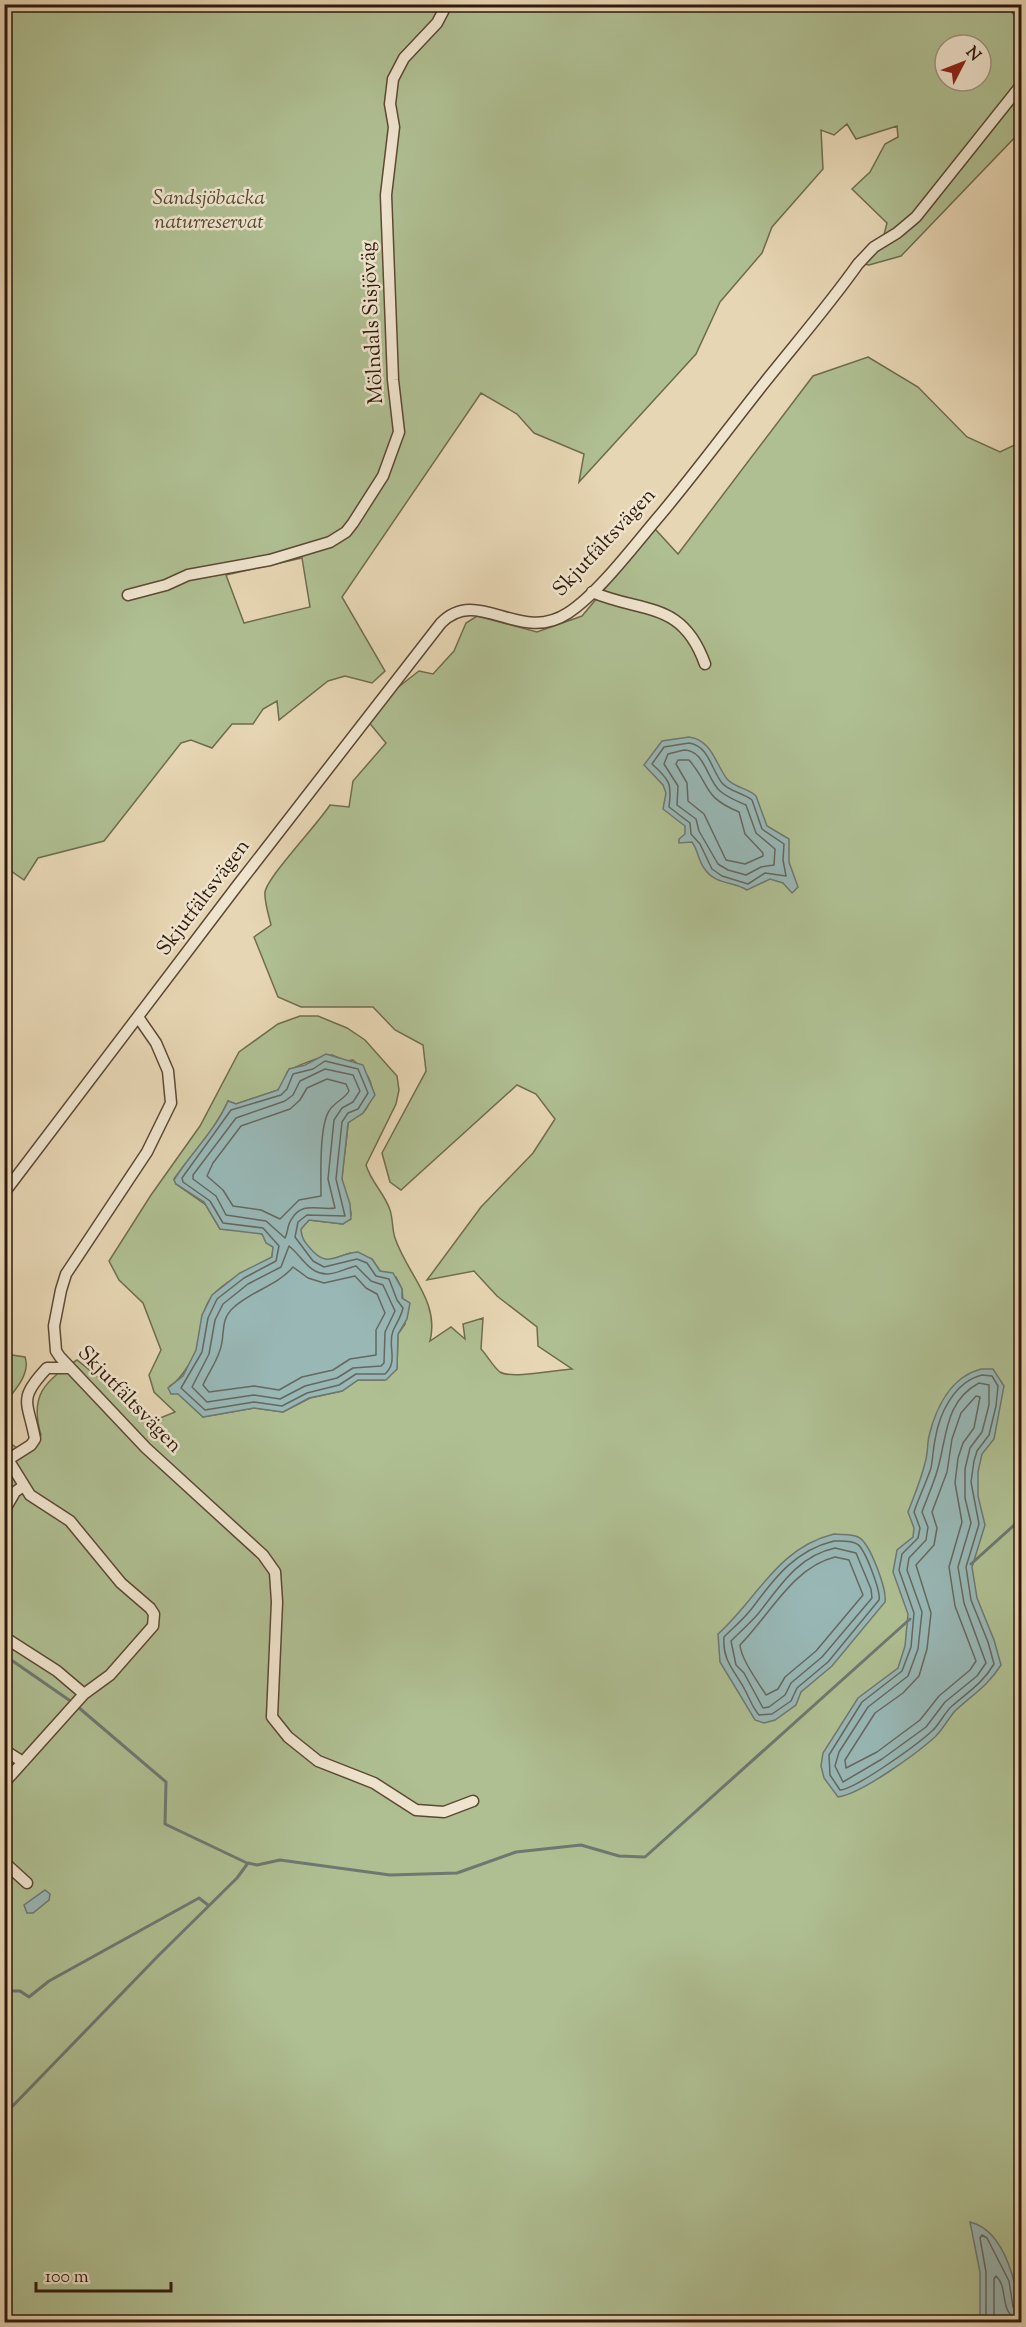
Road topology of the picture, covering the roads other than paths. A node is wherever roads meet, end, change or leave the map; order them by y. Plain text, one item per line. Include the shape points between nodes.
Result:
1 (447, 4) edge
2 (1022, 84) edge
3 (592, 592) junction
4 (128, 595) dead end
5 (705, 664) dead end
6 (138, 1017) junction
7 (4, 1192) edge
8 (68, 1368) junction
9 (7, 1456) edge
10 (22, 1487) junction
11 (4, 1511) edge
12 (4, 1637) edge
13 (84, 1694) junction
14 (4, 1750) edge
15 (23, 1762) junction
16 (4, 1783) edge
17 (473, 1801) dead end
18 (4, 1862) edge
19 (27, 1882) dead end

1 - 4 street, Mölndals Sisjöväg via 437,23 404,58 393,79 390,104 394,127 386,195 393,380 399,432 382,476 346,532 330,542 188,575
2 - 3 street, Skjutfältsvägen via 916,217 874,247 858,264 682,488
3 - 5 street via 670,615 688,630
3 - 6 street, Skjutfältsvägen via 577,607 550,622 522,622 463,608 449,614
6 - 7 street
6 - 8 street, Skjutfältsvägen via 166,1064 171,1103 147,1152 66,1274 54,1335 56,1352
8 - 9 street via 47,1368 27,1394 25,1402 35,1439 31,1445
8 - 17 street, Skjutfältsvägen via 146,1448 263,1555 275,1572 272,1717 276,1725 318,1761 374,1783 416,1810 444,1812
9 - 10 street
10 - 11 street
10 - 13 street via 70,1521 121,1583 154,1614 153,1626 110,1675
12 - 13 street via 57,1671
13 - 15 street
14 - 15 street
15 - 16 street
18 - 19 street

